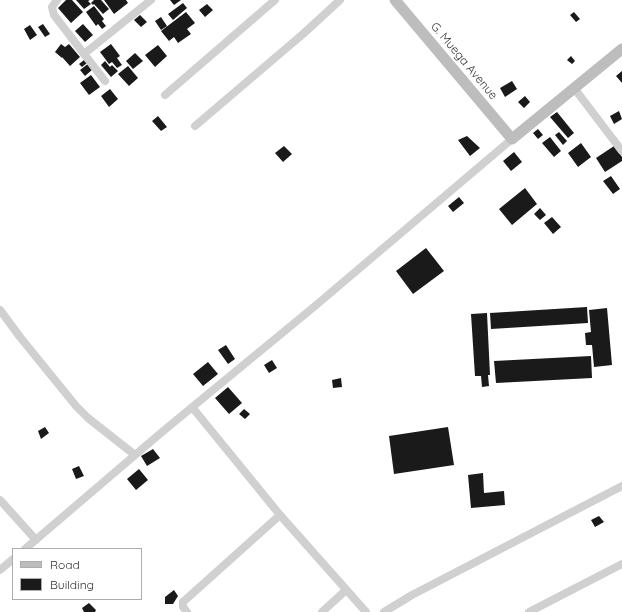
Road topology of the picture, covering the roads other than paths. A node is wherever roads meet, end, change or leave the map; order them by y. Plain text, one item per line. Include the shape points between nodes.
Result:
1 (57, 0) edge
2 (151, 0) edge
3 (275, 0) edge
4 (340, 0) edge
5 (395, 0) edge
6 (622, 49) edge
7 (84, 54) junction
8 (105, 81) dead end
9 (574, 88) junction
10 (165, 95) dead end
11 (195, 126) dead end
12 (512, 139) junction
13 (622, 151) edge
14 (0, 310) edge
15 (192, 407) junction
16 (135, 455) junction
17 (622, 486) edge
18 (0, 500) edge
19 (280, 515) junction
20 (36, 540) junction
21 (26, 548) edge
22 (12, 560) edge
23 (622, 564) edge
24 (0, 570) edge
25 (346, 590) junction
26 (187, 612) edge
27 (322, 612) edge
28 (366, 612) edge
29 (384, 612) edge
30 (529, 612) edge

1 - 7 street via 52,7 54,15
2 - 7 street
3 - 10 street
4 - 11 street
5 - 12 street, G. Muega Avenue
6 - 9 street
7 - 8 street
9 - 12 street
9 - 13 street
12 - 15 street
14 - 16 street via 76,406
15 - 16 street
15 - 19 street
16 - 20 street
17 - 29 street
18 - 20 street
19 - 25 street
19 - 26 street via 183,602
20 - 21 street
22 - 24 street
23 - 30 street
25 - 27 street
25 - 28 street

